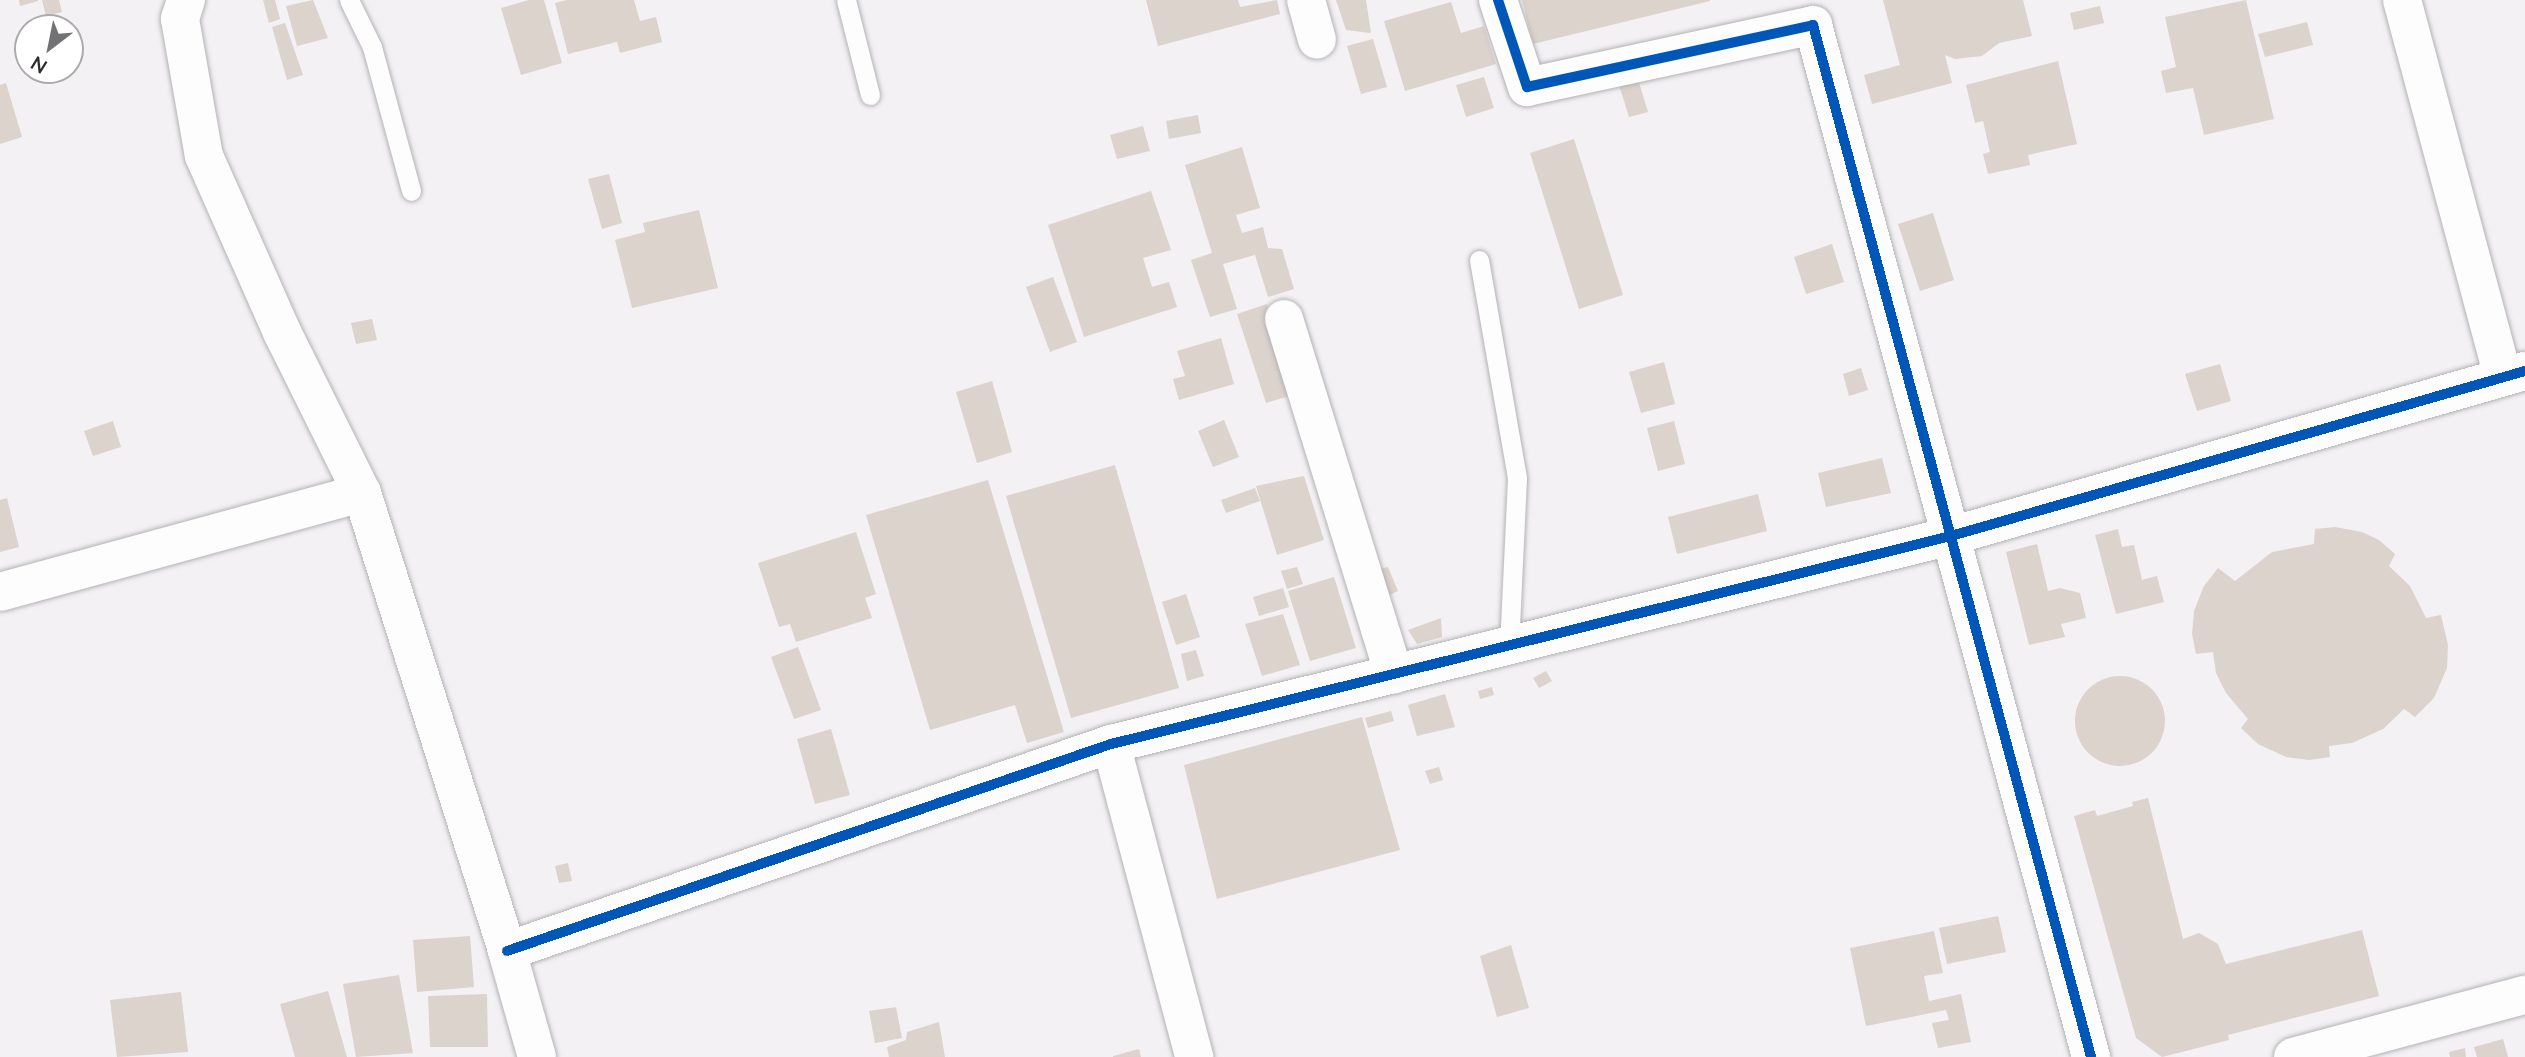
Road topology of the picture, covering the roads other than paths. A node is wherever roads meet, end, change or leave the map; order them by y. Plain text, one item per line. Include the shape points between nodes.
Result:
1 (186, 0) edge
2 (349, 0) edge
3 (846, 0) edge
4 (1306, 0) edge
5 (1498, 0) edge
6 (2402, 0) edge
7 (1317, 40) dead end
8 (870, 95) dead end
9 (411, 191) dead end
10 (1479, 260) dead end
11 (1284, 319) dead end
12 (2514, 374) edge
13 (362, 493) junction
14 (1951, 536) junction
15 (0, 592) edge
16 (1509, 645) junction
17 (1394, 674) junction
18 (1111, 744) junction
19 (508, 951) junction
20 (2525, 995) edge
21 (537, 1057) edge
22 (1194, 1057) edge
23 (2091, 1057) edge
24 (2293, 1057) edge

1 - 13 street via 180,19 204,156 282,332
2 - 9 lane via 372,47
3 - 8 lane
4 - 7 street
5 - 14 street via 1527,86 1813,25
6 - 12 street
10 - 16 lane via 1517,478
11 - 17 street
12 - 14 street
13 - 15 street
13 - 19 street
14 - 16 street
14 - 23 street
16 - 17 street
17 - 18 street
18 - 19 street
18 - 22 street
19 - 21 street
20 - 24 street

